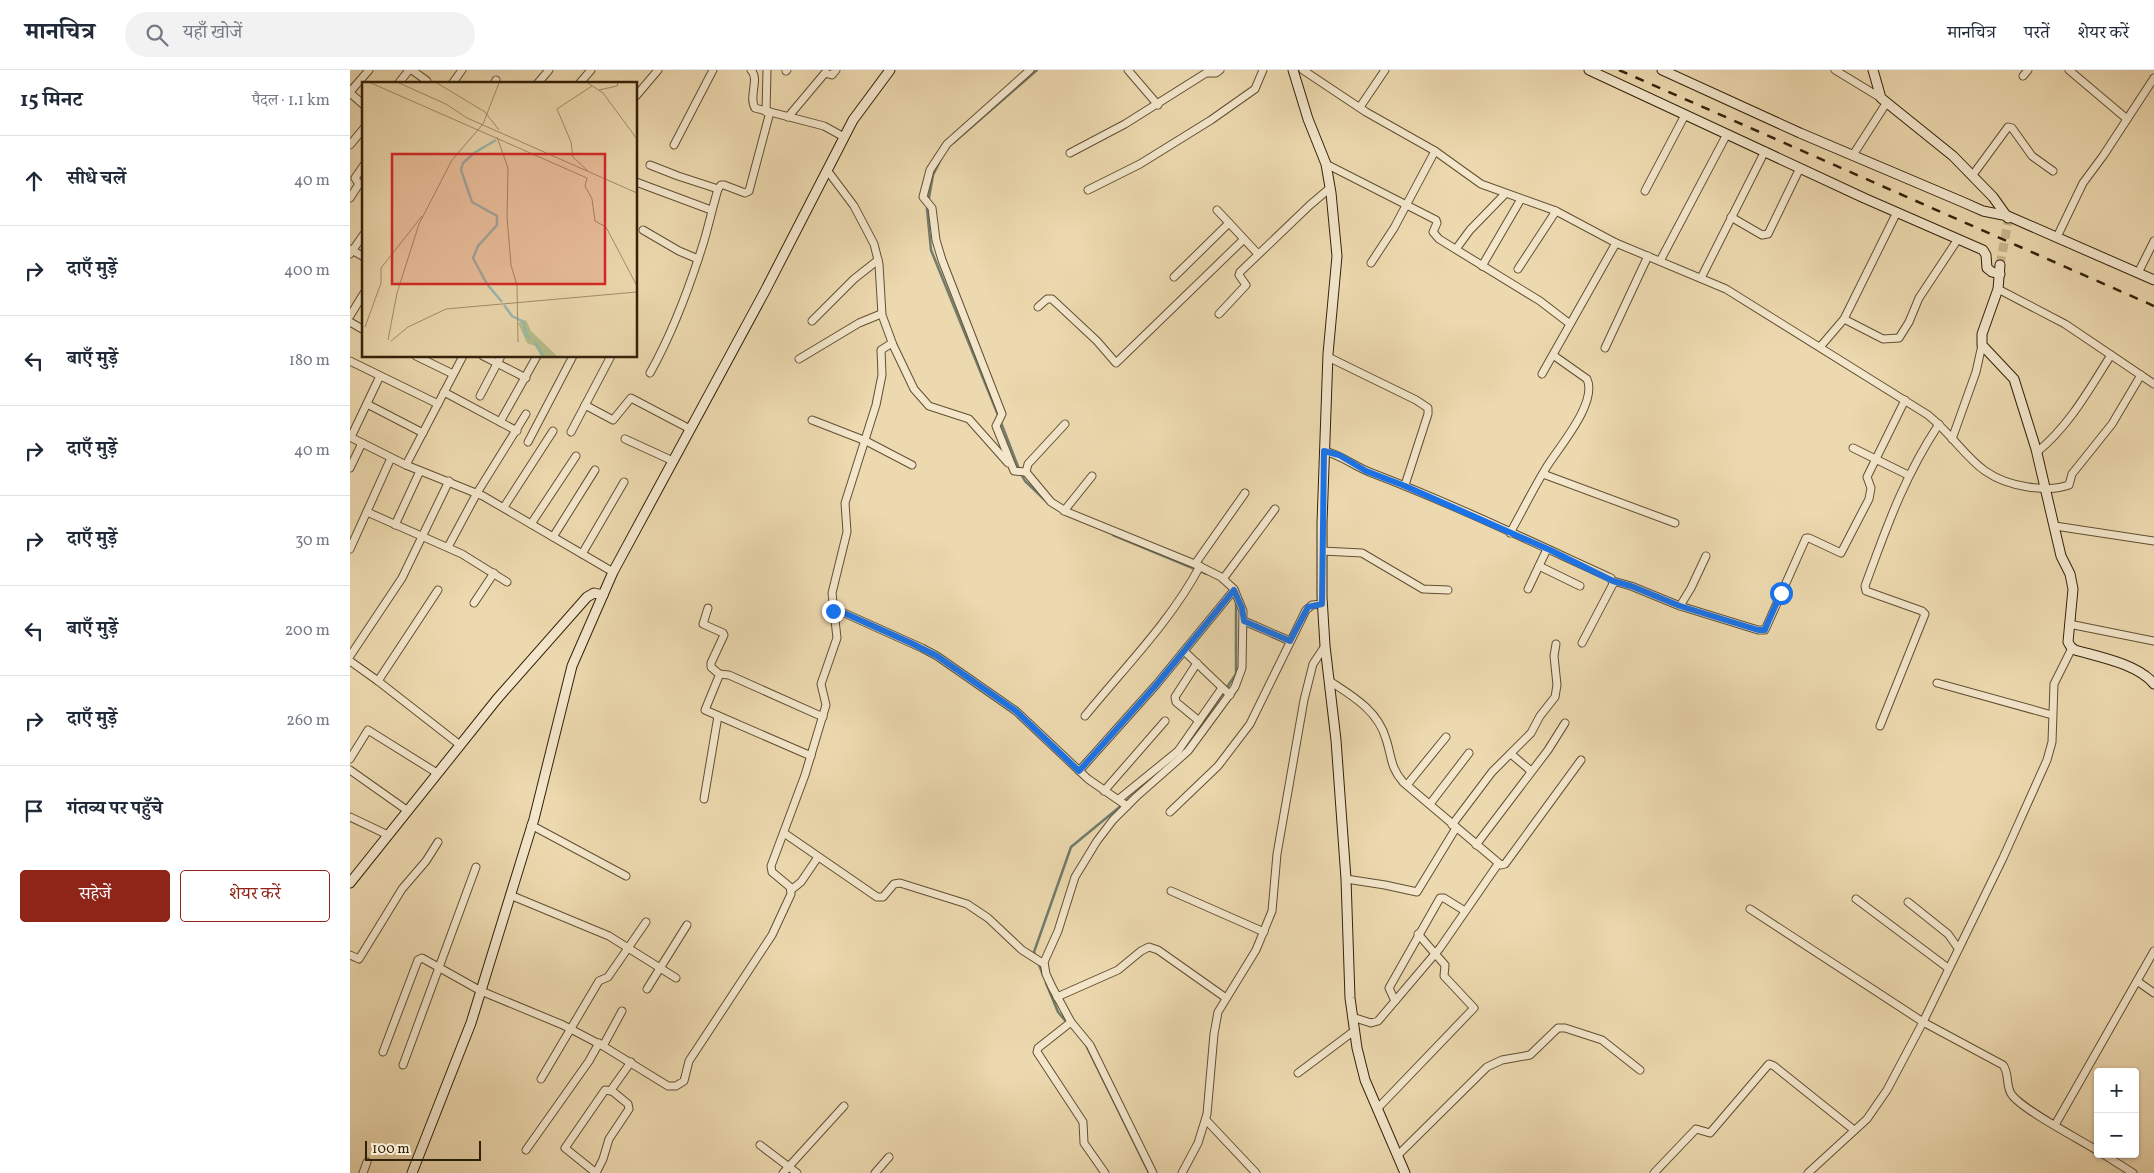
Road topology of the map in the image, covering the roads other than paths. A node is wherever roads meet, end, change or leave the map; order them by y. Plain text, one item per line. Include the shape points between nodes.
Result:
1 (369, 70) edge
2 (412, 70) edge
3 (462, 70) edge
4 (549, 70) edge
5 (591, 70) edge
6 (658, 70) edge
7 (713, 70) edge
8 (751, 70) edge
9 (767, 70) edge
10 (836, 70) edge
11 (890, 70) edge
12 (1030, 70) edge
13 (1128, 70) edge
14 (1220, 70) edge
15 (1293, 70) edge
16 (1302, 70) edge
17 (1384, 70) edge
18 (1589, 70) edge
19 (1662, 70) edge
20 (1835, 70) edge
21 (1873, 70) edge
22 (2069, 70) edge
23 (1260, 71) edge
24 (2154, 78) edge
25 (400, 82) edge
26 (427, 82) edge
27 (453, 82) edge
28 (539, 82) edge
29 (581, 82) edge
30 (350, 93) edge
31 (638, 94) edge
32 (1884, 100) junction
33 (362, 103) edge
34 (1158, 105) junction
35 (1360, 108) junction
36 (768, 112) junction
37 (1685, 115) junction
38 (788, 117) junction
39 (2127, 119) junction
40 (362, 130) edge
41 (1727, 134) junction
42 (844, 137) junction
43 (350, 145) edge
44 (674, 145) dead end
45 (1435, 151) junction
46 (1765, 152) junction
47 (1070, 153) dead end
48 (1853, 156) junction
49 (1326, 164) junction
50 (650, 165) dead end
51 (362, 168) edge
52 (1800, 168) junction
53 (827, 170) junction
54 (2053, 171) dead end
55 (1972, 176) junction
56 (638, 183) edge
57 (1330, 188) junction
58 (718, 189) junction
59 (1088, 190) dead end
60 (1645, 191) dead end
61 (1506, 194) junction
62 (350, 198) edge
63 (1521, 199) junction
64 (1406, 206) junction
65 (712, 210) junction
66 (1217, 210) dead end
67 (1556, 211) junction
68 (1897, 212) junction
69 (1731, 217) junction
70 (2008, 219) junction
71 (1229, 223) junction
72 (643, 230) dead end
73 (362, 237) edge
74 (2057, 237) junction
75 (1958, 239) junction
76 (1243, 240) junction
77 (2154, 240) edge
78 (1616, 243) junction
79 (1456, 249) junction
80 (351, 251) edge
81 (1258, 254) junction
82 (1648, 256) junction
83 (698, 259) junction
84 (878, 260) junction
85 (1660, 261) junction
86 (1371, 263) dead end
87 (1482, 266) junction
88 (1518, 268) dead end
89 (2138, 273) junction
90 (1174, 276) dead end
91 (1701, 278) junction
92 (2154, 280) edge
93 (1998, 289) junction
94 (362, 297) edge
95 (1038, 307) dead end
96 (881, 314) junction
97 (1219, 314) dead end
98 (350, 316) edge
99 (1844, 319) junction
100 (812, 321) dead end
101 (350, 322) edge
102 (1570, 324) junction
103 (362, 329) edge
104 (892, 343) junction
105 (1982, 345) junction
106 (1820, 347) junction
107 (1605, 348) dead end
108 (1553, 355) junction
109 (2110, 355) junction
110 (1328, 357) junction
111 (420, 358) edge
112 (462, 358) edge
113 (486, 358) edge
114 (500, 358) edge
115 (536, 358) edge
116 (572, 358) edge
117 (610, 358) edge
118 (799, 359) dead end
119 (350, 361) edge
120 (497, 364) junction
121 (650, 372) dead end
122 (453, 374) junction
123 (1542, 374) dead end
124 (2141, 375) junction
125 (380, 376) junction
126 (526, 378) junction
127 (2154, 384) edge
128 (444, 392) junction
129 (480, 396) dead end
130 (1905, 400) junction
131 (367, 404) junction
132 (438, 404) junction
133 (585, 405) junction
134 (526, 414) dead end
135 (812, 420) dead end
136 (500, 422) junction
137 (1066, 424) dead end
138 (1939, 424) junction
139 (690, 429) junction
140 (517, 431) junction
141 (554, 431) dead end
142 (423, 432) junction
143 (571, 432) dead end
144 (350, 437) edge
145 (625, 439) dead end
146 (1952, 439) junction
147 (528, 442) dead end
148 (866, 442) junction
149 (362, 443) junction
150 (1853, 448) dead end
151 (1324, 451) junction
152 (2037, 452) junction
153 (576, 456) dead end
154 (391, 458) junction
155 (1876, 459) junction
156 (673, 460) junction
157 (406, 465) junction
158 (912, 465) dead end
159 (1010, 465) junction
160 (350, 468) edge
161 (595, 470) dead end
162 (420, 471) junction
163 (1022, 472) junction
164 (1543, 474) junction
165 (1908, 475) junction
166 (1092, 476) dead end
167 (449, 481) junction
168 (624, 482) dead end
169 (1405, 486) junction
170 (2046, 490) junction
171 (477, 493) junction
172 (1245, 493) dead end
173 (504, 507) junction
174 (1275, 509) dead end
175 (1064, 511) junction
176 (367, 512) junction
177 (1675, 523) dead end
178 (531, 524) junction
179 (395, 525) junction
180 (2055, 526) junction
181 (1510, 533) junction
182 (553, 537) junction
183 (423, 538) junction
184 (2154, 541) edge
185 (448, 547) junction
186 (350, 549) edge
187 (1547, 549) junction
188 (1322, 550) junction
189 (582, 554) junction
190 (1706, 556) dead end
191 (1539, 566) junction
192 (1198, 568) junction
193 (613, 572) junction
194 (494, 573) junction
195 (1223, 579) junction
196 (1613, 581) junction
197 (507, 582) dead end
198 (1580, 586) dead end
199 (1528, 589) dead end
200 (438, 590) dead end
201 (1448, 590) dead end
202 (1233, 591) junction
203 (603, 595) junction
204 (474, 603) dead end
205 (1322, 604) junction
206 (1680, 606) junction
207 (708, 608) dead end
208 (833, 608) junction
209 (1244, 621) junction
210 (2069, 624) junction
211 (1290, 641) junction
212 (2154, 641) edge
213 (1582, 643) dead end
214 (1556, 644) dead end
215 (1325, 646) junction
216 (2072, 648) junction
217 (1184, 651) junction
218 (350, 656) edge
219 (350, 661) edge
220 (1197, 664) junction
221 (719, 674) junction
222 (378, 681) junction
223 (1331, 682) junction
224 (1937, 683) dead end
225 (2154, 684) edge
226 (1226, 691) junction
227 (2052, 714) junction
228 (718, 716) junction
229 (1085, 716) dead end
230 (822, 717) junction
231 (1165, 721) dead end
232 (1199, 721) junction
233 (1565, 724) dead end
234 (1880, 726) dead end
235 (1446, 737) dead end
236 (460, 745) junction
237 (1469, 753) dead end
238 (1511, 754) junction
239 (811, 756) junction
240 (350, 760) edge
241 (1580, 760) dead end
242 (350, 770) edge
243 (1079, 771) junction
244 (1531, 771) junction
245 (437, 773) junction
246 (1407, 785) junction
247 (1104, 791) junction
248 (704, 799) dead end
249 (1123, 803) junction
250 (1430, 804) junction
251 (408, 811) junction
252 (1170, 812) dead end
253 (350, 817) edge
254 (532, 825) junction
255 (1454, 827) junction
256 (784, 833) junction
257 (388, 835) junction
258 (438, 842) dead end
259 (1476, 844) junction
260 (818, 857) junction
261 (1498, 864) junction
262 (476, 867) dead end
263 (626, 876) dead end
264 (1346, 879) junction
265 (350, 883) edge
266 (791, 890) junction
267 (1171, 891) dead end
268 (510, 895) junction
269 (1856, 899) dead end
270 (1908, 902) dead end
271 (1750, 909) dead end
272 (1465, 911) junction
273 (646, 922) dead end
274 (686, 925) dead end
275 (1264, 932) junction
276 (1418, 934) junction
277 (628, 947) junction
278 (1958, 948) junction
279 (2154, 951) edge
280 (1436, 953) junction
281 (350, 955) edge
282 (1040, 961) junction
283 (439, 967) junction
284 (660, 967) junction
285 (1948, 968) junction
286 (676, 978) dead end
287 (2137, 981) junction
288 (646, 989) dead end
289 (481, 991) junction
290 (2154, 993) edge
291 (1057, 997) junction
292 (1226, 998) junction
293 (1395, 1001) junction
294 (622, 1011) dead end
295 (1352, 1017) junction
296 (1923, 1022) junction
297 (1069, 1025) junction
298 (571, 1029) junction
299 (1354, 1031) junction
300 (601, 1044) junction
301 (383, 1052) dead end
302 (631, 1062) junction
303 (403, 1065) dead end
304 (1640, 1070) dead end
305 (1298, 1073) dead end
306 (541, 1079) dead end
307 (611, 1091) junction
308 (844, 1106) dead end
309 (1377, 1109) junction
310 (1206, 1120) junction
311 (2055, 1125) junction
312 (1854, 1130) junction
313 (760, 1145) dead end
314 (2094, 1149) edge
315 (526, 1150) dead end
316 (1398, 1155) junction
317 (889, 1157) dead end
318 (2109, 1158) edge
319 (367, 1162) dead end
320 (789, 1167) junction
321 (1101, 1172) edge
322 (363, 1173) edge
323 (412, 1173) edge
324 (596, 1173) edge
325 (783, 1173) edge
326 (797, 1173) edge
327 (875, 1173) edge
328 (1153, 1173) edge
329 (1182, 1173) edge
330 (1256, 1173) edge
331 (1405, 1173) edge
332 (1654, 1173) edge
333 (1808, 1173) edge
334 (2133, 1173) edge

1 - 30 street
2 - 25 street
2 - 26 street
3 - 27 street
4 - 28 street
5 - 29 street
6 - 31 street
7 - 44 street
8 - 36 street via 755,75 753,104 755,108
9 - 36 street
10 - 38 street via 832,75 825,73
11 - 42 street
12 - 159 street via 942,150 923,191 938,250 997,401 998,432
13 - 34 street
14 - 34 street via 1206,73
15 - 49 street
16 - 35 street
17 - 35 street
18 - 37 street
19 - 48 street
20 - 32 street
21 - 32 street
22 - 39 street
23 - 59 street via 1255,89 1211,120 1140,164
24 - 39 street
30 - 33 street
32 - 48 street
32 - 55 street via 1953,156
34 - 47 street
35 - 45 street
36 - 38 street
36 - 58 street via 749,191 724,185
37 - 41 street
37 - 60 street
38 - 42 street via 824,126
39 - 74 street via 2083,183
40 - 43 street
41 - 46 street
41 - 85 street
42 - 53 street
45 - 61 street via 1476,181
45 - 64 street
46 - 52 street
46 - 69 street
48 - 70 street
49 - 57 street
49 - 64 street
50 - 58 street
51 - 62 street via 355,178 359,184
52 - 68 street
52 - 69 street via 1765,236
53 - 84 street via 854,206 874,244
53 - 139 street
54 - 55 street via 2032,156 2008,127
55 - 70 street via 1993,196
56 - 65 street
57 - 81 street
57 - 110 street via 1337,267
58 - 65 street
61 - 63 street
61 - 79 street
63 - 67 street
63 - 87 street
64 - 79 street via 1437,221 1434,233
64 - 86 street
65 - 83 street
66 - 71 street
67 - 78 street
67 - 88 street
68 - 75 street
68 - 99 street
69 - 91 street
70 - 74 street
71 - 76 street
71 - 90 street
72 - 83 street via 679,252
73 - 80 street
74 - 89 street
75 - 93 street via 1983,250 1987,268 1992,272 2000,269
75 - 99 street via 1918,298 1899,338 1883,339
76 - 81 street
76 - 95 street via 1116,363 1052,299
77 - 89 street
78 - 82 street
78 - 102 street
79 - 87 street
81 - 97 street via 1239,273 1246,285
82 - 85 street
82 - 107 street
83 - 121 street via 666,344
84 - 96 street
84 - 100 street
85 - 91 street
87 - 102 street via 1540,301
89 - 92 street
91 - 106 street via 1726,289
93 - 105 street via 1982,334
93 - 109 street via 2065,324
94 - 98 street
96 - 104 street
96 - 118 street via 859,323
99 - 106 street
101 - 103 street
102 - 108 street
104 - 148 street via 881,350 881,384
104 - 159 street via 914,389 925,403 969,419
105 - 146 street
105 - 152 street via 2014,379
106 - 130 street
108 - 123 street
108 - 164 street via 1587,379 1590,387 1582,413
109 - 124 street
109 - 152 street via 2078,408
110 - 151 street
110 - 169 street via 1428,408
111 - 122 street
112 - 122 street
113 - 120 street
114 - 120 street
115 - 126 street
116 - 147 street
117 - 133 street
119 - 125 street
120 - 126 street
120 - 129 street
122 - 128 street
124 - 127 street
124 - 170 street via 2112,424 2072,474 2069,485
125 - 131 street
125 - 132 street
126 - 136 street
128 - 132 street
128 - 136 street
130 - 138 street
130 - 155 street
131 - 142 street
131 - 144 street
132 - 142 street
133 - 139 street via 613,420 631,398
133 - 143 street
134 - 140 street
135 - 148 street
136 - 140 street
137 - 163 street
138 - 146 street
138 - 165 street
139 - 156 street
140 - 171 street
141 - 173 street
142 - 157 street
144 - 149 street
145 - 156 street
146 - 170 street via 1996,479
148 - 158 street
148 - 208 street via 846,499 846,532 832,589
149 - 154 street
149 - 160 street
150 - 155 street
151 - 169 street
151 - 188 street
152 - 170 street
153 - 178 street
154 - 157 street
154 - 176 street
155 - 165 street
155 - 206 street via 1867,477 1871,488 1868,498 1841,553 1806,538 1765,630
156 - 193 street
157 - 162 street
159 - 163 street via 1013,470
161 - 182 street
162 - 167 street
162 - 179 street
163 - 175 street
164 - 177 street
164 - 181 street
165 - 234 street via 1865,589 1868,593 1924,614
166 - 175 street
167 - 171 street
167 - 183 street
168 - 189 street
169 - 181 street
170 - 180 street
171 - 173 street
171 - 185 street
172 - 192 street
173 - 178 street
174 - 195 street
175 - 192 street
176 - 179 street
176 - 186 street
178 - 182 street
179 - 183 street
180 - 184 street
180 - 210 street via 2073,589
181 - 187 street
182 - 189 street
183 - 185 street
183 - 218 street via 402,578
185 - 194 street
187 - 191 street
187 - 196 street
188 - 201 street via 1362,554 1423,589
188 - 205 street
189 - 193 street
190 - 206 street
191 - 198 street
191 - 199 street
192 - 195 street
192 - 229 street via 1160,624
193 - 203 street
194 - 197 street
194 - 204 street
195 - 202 street
196 - 206 street
196 - 213 street
200 - 222 street
202 - 209 street via 1242,608
202 - 217 street
203 - 236 street via 594,594 585,600
203 - 254 street via 572,666
205 - 211 street via 1308,607
205 - 215 street
207 - 221 street via 703,624 724,634 711,665
208 - 230 street via 837,638 821,684 827,702
208 - 243 street via 937,656 1016,711
209 - 211 street
209 - 226 street via 1242,668 1238,681
210 - 212 street
210 - 216 street via 2068,642
211 - 252 street via 1250,724 1218,766
214 - 238 street via 1555,697 1531,733
215 - 223 street
215 - 275 street via 1313,664 1304,700 1277,854 1273,906
216 - 225 street via 2122,664
216 - 227 street via 2054,684
217 - 220 street
217 - 243 street
219 - 222 street
220 - 226 street
220 - 232 street via 1175,697 1176,702
221 - 228 street via 704,708
221 - 230 street via 729,674
222 - 236 street
223 - 246 street via 1370,710 1385,736 1393,768
223 - 264 street
224 - 227 street
226 - 232 street
226 - 249 street via 1185,755
227 - 278 street via 2052,742 2047,760
228 - 239 street
228 - 248 street
230 - 239 street
231 - 247 street
232 - 249 street via 1178,751
233 - 244 street
235 - 246 street
236 - 245 street
237 - 250 street
238 - 244 street
238 - 255 street via 1489,776
239 - 256 street
240 - 245 street via 368,730
241 - 261 street via 1505,864
242 - 251 street
243 - 247 street
244 - 259 street
245 - 251 street
246 - 250 street
247 - 249 street
249 - 282 street via 1075,877 1058,931
250 - 255 street
251 - 257 street
253 - 257 street
254 - 263 street
254 - 268 street
255 - 259 street
255 - 264 street via 1417,892
256 - 260 street
256 - 266 street via 771,869 774,876
257 - 265 street
258 - 281 street via 402,889 359,959
259 - 261 street
260 - 266 street via 801,882
260 - 282 street via 877,897 883,897 894,884 900,883 967,904
261 - 272 street
262 - 283 street
264 - 295 street
266 - 302 street via 776,928 696,1049 684,1081 668,1086
267 - 275 street
268 - 277 street via 596,930
268 - 289 street
269 - 285 street
270 - 278 street via 1948,934
271 - 296 street
272 - 276 street via 1441,897
272 - 280 street
273 - 277 street
274 - 284 street
275 - 292 street
276 - 280 street
276 - 293 street via 1389,988
277 - 284 street
277 - 298 street via 608,977 599,981
278 - 285 street
279 - 287 street
280 - 293 street
280 - 309 street via 1446,966 1444,976 1474,1008
282 - 291 street
283 - 289 street
283 - 301 street via 424,959 418,960
283 - 303 street
284 - 286 street
284 - 288 street
285 - 296 street
287 - 290 street
287 - 311 street
289 - 298 street
289 - 323 street
291 - 292 street via 1118,970 1149,947
291 - 297 street
292 - 310 street via 1215,1024
293 - 295 street via 1374,1023
294 - 300 street
295 - 299 street
296 - 311 street via 2003,1065 2012,1095
296 - 312 street via 1886,1090 1867,1118
297 - 321 street via 1037,1052 1083,1122 1084,1143
297 - 328 street via 1090,1045
298 - 300 street
298 - 306 street
299 - 305 street
299 - 309 street via 1365,1080
300 - 302 street
300 - 315 street
302 - 307 street
304 - 316 street via 1602,1040 1558,1028 1530,1055 1502,1060 1487,1067
307 - 324 street via 629,1108 609,1138
307 - 324 street via 605,1090 565,1148
308 - 320 street
309 - 316 street
310 - 329 street
310 - 330 street
311 - 314 street
312 - 332 street via 1769,1064 1710,1133 1696,1129
312 - 333 street
313 - 320 street
316 - 331 street
317 - 327 street
318 - 334 street
319 - 322 street
320 - 325 street
320 - 326 street

